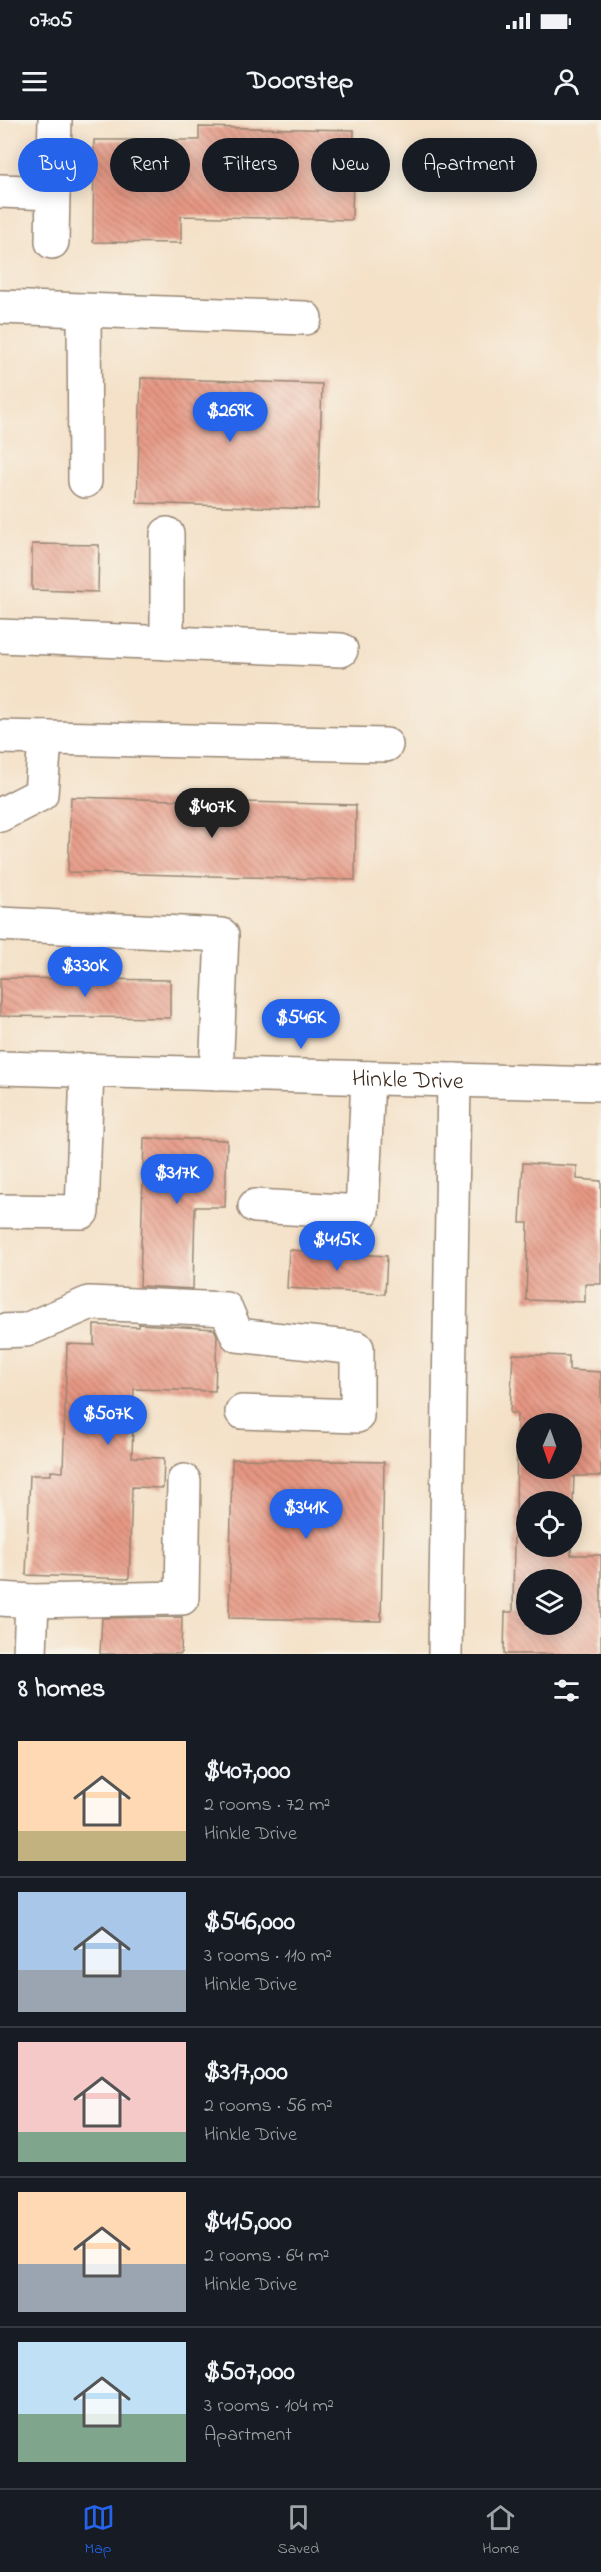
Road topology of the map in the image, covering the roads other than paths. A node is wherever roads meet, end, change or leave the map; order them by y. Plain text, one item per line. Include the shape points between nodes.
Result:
1 (56, 120) edge
2 (0, 191) edge
3 (52, 193) junction
4 (52, 242) dead end
5 (0, 307) edge
6 (84, 310) junction
7 (305, 318) dead end
8 (85, 481) dead end
9 (167, 534) dead end
10 (0, 636) edge
11 (167, 643) junction
12 (341, 651) dead end
13 (0, 737) edge
14 (45, 738) junction
15 (386, 745) dead end
16 (0, 815) edge
17 (0, 924) edge
18 (0, 1068) edge
19 (87, 1070) junction
20 (216, 1074) junction
21 (368, 1078) junction
22 (454, 1080) junction
23 (601, 1084) edge
24 (255, 1206) dead end
25 (0, 1211) edge
26 (0, 1331) edge
27 (242, 1412) dead end
28 (184, 1481) dead end
29 (16, 1600) edge
30 (30, 1654) edge
31 (445, 1654) edge

1 - 3 street
2 - 3 street
3 - 4 street
5 - 6 street
6 - 7 street
6 - 8 street
9 - 11 street
10 - 11 street
11 - 12 street
13 - 14 street
14 - 15 street
14 - 16 street via 41,794
17 - 20 street via 222,934
18 - 19 street, Hinkle Drive
19 - 20 street, Hinkle Drive
19 - 25 street via 82,1212
20 - 21 street, Hinkle Drive
21 - 22 street, Hinkle Drive
21 - 24 street via 362,1212
22 - 23 street, Hinkle Drive
22 - 31 street
26 - 27 street via 26,1330 89,1303 225,1309 237,1335 357,1348 357,1416
28 - 29 street via 182,1598
29 - 30 street

